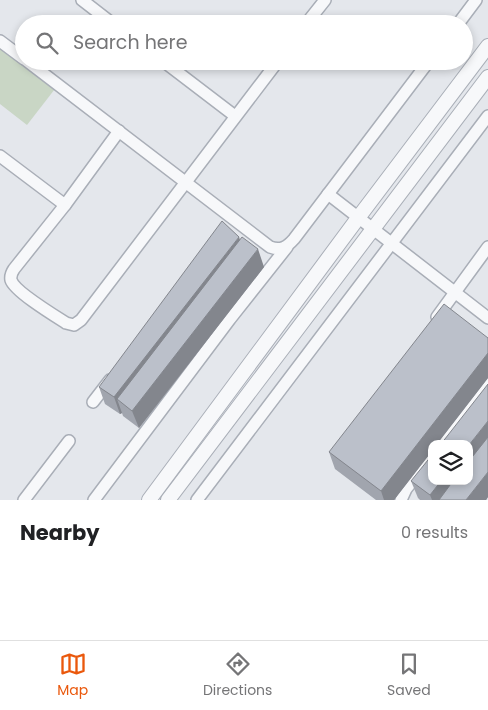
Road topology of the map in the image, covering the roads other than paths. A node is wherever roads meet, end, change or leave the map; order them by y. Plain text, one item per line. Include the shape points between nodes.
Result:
1 (82, 0) edge
2 (325, 0) edge
3 (476, 0) edge
4 (101, 15) edge
5 (313, 15) edge
6 (465, 15) edge
7 (0, 41) edge
8 (488, 46) edge
9 (15, 52) edge
10 (473, 66) edge
11 (39, 70) edge
12 (175, 70) edge
13 (271, 70) edge
14 (422, 70) edge
15 (470, 70) edge
16 (488, 77) edge
17 (235, 116) junction
18 (488, 116) edge
19 (119, 131) junction
20 (0, 156) edge
21 (186, 182) junction
22 (328, 194) junction
23 (65, 205) junction
24 (358, 218) junction
25 (372, 229) junction
26 (392, 243) junction
27 (287, 247) junction
28 (488, 247) edge
29 (455, 292) junction
30 (488, 318) edge
31 (432, 323) edge
32 (116, 371) edge
33 (488, 382) edge
34 (93, 402) dead end
35 (444, 440) edge
36 (69, 441) dead end
37 (428, 461) edge
38 (24, 500) edge
39 (94, 500) edge
40 (149, 500) edge
41 (168, 500) edge
42 (197, 500) edge
43 (402, 500) edge

1 - 4 street
2 - 5 street
3 - 6 street
7 - 9 street
8 - 10 street
11 - 19 street
12 - 17 street
13 - 17 street
14 - 22 street
15 - 24 street
16 - 25 street
17 - 21 street
18 - 26 street
19 - 21 street
19 - 23 street
20 - 23 street
21 - 23 street via 74,325 66,324 42,308 11,281 14,269
21 - 27 street via 229,221 270,247
22 - 24 street
22 - 27 street
24 - 25 street
24 - 40 street
25 - 26 street
25 - 41 street
26 - 29 street
26 - 42 street
27 - 39 street
28 - 29 street
29 - 30 street
29 - 31 street
32 - 34 street
33 - 35 street
36 - 38 street
37 - 43 street via 406,489

